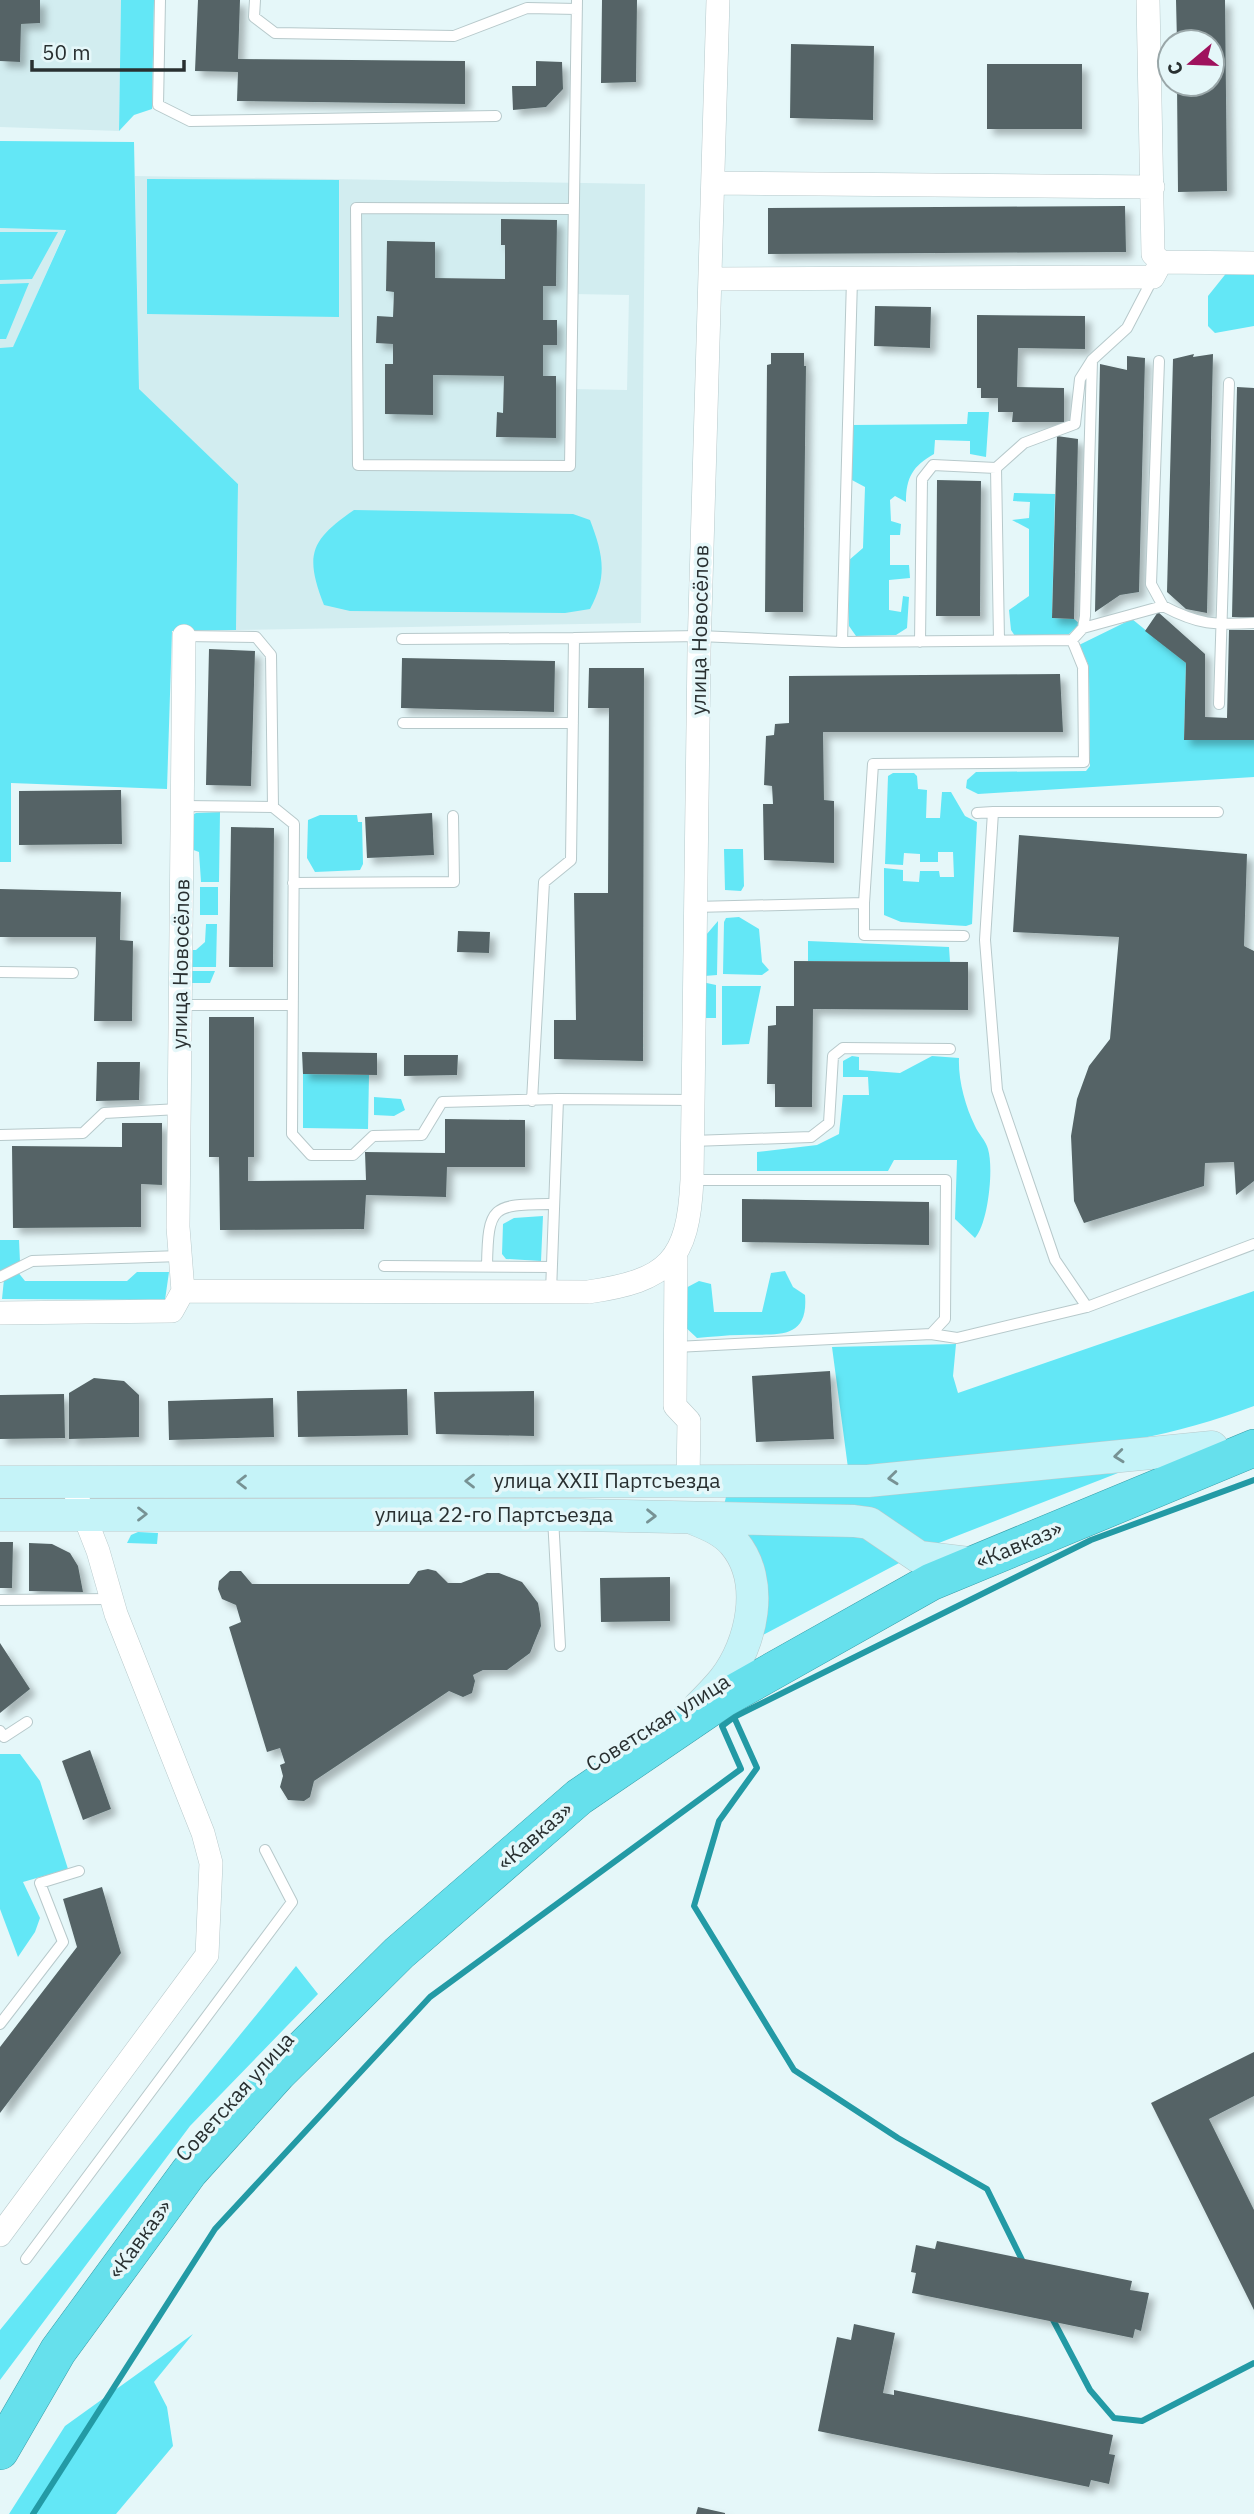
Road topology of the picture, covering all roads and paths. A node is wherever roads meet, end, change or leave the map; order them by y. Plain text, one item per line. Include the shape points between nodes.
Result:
1 (160, 0) edge
2 (255, 0) edge
3 (718, 0) edge
4 (1149, 0) edge
5 (577, 4) edge
6 (496, 116) dead end
7 (713, 183) junction
8 (1153, 187) junction
9 (572, 209) junction
10 (1254, 263) edge
11 (1157, 270) junction
12 (712, 279) junction
13 (852, 279) junction
14 (1092, 360) junction
15 (1159, 361) dead end
16 (1229, 383) dead end
17 (996, 468) junction
18 (1163, 606) junction
19 (1254, 623) edge
20 (1220, 625) junction
21 (1083, 628) junction
22 (184, 636) joint
23 (699, 636) junction
24 (575, 638) junction
25 (402, 639) dead end
26 (999, 640) junction
27 (1072, 640) junction
28 (842, 642) junction
29 (920, 642) junction
30 (1219, 704) dead end
31 (403, 723) dead end
32 (573, 723) junction
33 (182, 806) junction
34 (273, 807) junction
35 (993, 812) junction
36 (1218, 812) dead end
37 (977, 813) dead end
38 (453, 816) dead end
39 (293, 883) junction
40 (864, 903) junction
41 (695, 907) junction
42 (964, 936) dead end
43 (0, 972) edge
44 (73, 973) dead end
45 (181, 1004) junction
46 (292, 1005) junction
47 (950, 1049) dead end
48 (558, 1099) junction
49 (693, 1100) junction
50 (532, 1101) junction
51 (180, 1109) junction
52 (0, 1135) edge
53 (692, 1141) junction
54 (692, 1180) junction
55 (554, 1204) junction
56 (1254, 1244) edge
57 (180, 1256) junction
58 (676, 1258) junction
59 (384, 1266) dead end
60 (487, 1266) junction
61 (552, 1266) junction
62 (0, 1277) edge
63 (183, 1291) junction
64 (551, 1292) junction
65 (1087, 1307) junction
66 (0, 1313) edge
67 (931, 1334) junction
68 (676, 1347) junction
69 (1254, 1429) edge
70 (1212, 1447) junction
71 (1254, 1448) edge
72 (688, 1481) junction
73 (0, 1482) edge
74 (71, 1482) junction
75 (83, 1514) junction
76 (0, 1515) edge
77 (553, 1515) junction
78 (688, 1517) junction
79 (937, 1560) junction
80 (977, 1564) junction
81 (0, 1600) edge
82 (112, 1600) junction
83 (561, 1646) dead end
84 (724, 1680) junction
85 (27, 1722) dead end
86 (678, 1730) junction
87 (0, 1731) edge
88 (265, 1850) dead end
89 (79, 1871) dead end
90 (0, 2024) edge
91 (0, 2235) edge
92 (26, 2259) dead end
93 (0, 2411) edge
94 (0, 2451) edge

1 - 6 lane via 158,105 190,121
2 - 5 lane via 254,17 275,33 454,36 527,8
3 - 7 street, улица Новосёлов
4 - 8 street
5 - 9 lane
7 - 8 street
7 - 12 street, улица Новосёлов
8 - 11 street
9 - 9 lane via 570,466 358,466 356,208
10 - 11 street
11 - 13 street
11 - 14 lane via 1127,328
12 - 13 street
12 - 23 street, улица Новосёлов via 706,336
13 - 28 lane
14 - 17 lane via 1080,379 1075,424 1024,443
14 - 21 lane
15 - 18 lane via 1151,584
16 - 20 lane
17 - 26 lane
17 - 29 lane via 933,465 922,479
18 - 20 lane via 1192,621
18 - 21 lane
19 - 20 lane
20 - 30 lane
21 - 27 lane
22 - 33 street, улица Новосёлов
22 - 34 lane via 256,637 271,655
23 - 24 lane
23 - 28 lane
23 - 41 street, улица Новосёлов
24 - 25 lane
24 - 32 lane
26 - 27 lane
26 - 29 lane
27 - 40 lane via 1083,667 1084,762 873,764
28 - 29 lane
31 - 32 lane
32 - 50 lane via 571,860 544,882
33 - 34 lane
33 - 45 street, улица Новосёлов
34 - 39 lane via 294,824
35 - 36 lane
35 - 37 lane
35 - 65 lane via 985,940 997,1090 1055,1260
38 - 39 lane via 454,881
39 - 46 lane
40 - 41 lane
40 - 42 lane via 864,935
41 - 49 street, улица Новосёлов
43 - 44 lane
45 - 46 lane
45 - 51 street, улица Новосёлов
46 - 50 lane via 292,1134 311,1155 352,1155 373,1136 422,1135 442,1102
47 - 53 lane via 843,1048 833,1056 829,1123 811,1137
48 - 49 lane
48 - 50 lane
48 - 55 lane
49 - 53 street, улица Новосёлов
51 - 52 lane via 104,1113 83,1133
51 - 57 street, улица Новосёлов
53 - 54 street, улица Новосёлов
54 - 58 street, улица Новосёлов via 690,1221
54 - 67 lane via 946,1180 945,1319
55 - 60 lane via 510,1205 498,1211 488,1224
55 - 61 lane
56 - 65 lane
57 - 62 lane via 32,1261
57 - 63 street, улица Новосёлов
58 - 64 street via 652,1275 628,1284 588,1292
58 - 68 street
59 - 60 lane
60 - 61 lane
61 - 64 lane
63 - 64 street
63 - 66 street via 173,1311
65 - 67 lane via 957,1338
67 - 68 lane
68 - 72 street via 675,1406 689,1421
69 - 70 highway, Советская улица
70 -> 72 main road, улица XXII Партсъезда via 868,1481
70 - 79 highway, Советская улица
71 - 80 highway, «Кавказ»
72 -> 74 main road, улица XXII Партсъезда
72 - 78 main road
73 - 74 main road, улица XXII Партсъезда
74 - 75 street
75 - 76 main road, улица 22-го Партсъезда
75 -> 77 main road, улица 22-го Партсъезда
75 - 82 street
77 -> 78 main road, улица 22-го Партсъезда
77 - 83 lane
78 - 79 main road, улица 22-го Партсъезда via 869,1523 905,1550
78 - 84 main road via 716,1528 735,1543 752,1577 752,1614 743,1645
79 - 80 main road, улица 22-го Партсъезда
79 - 84 highway, Советская улица
80 - 86 highway, «Кавказ» via 931,1581 723,1699
81 - 82 lane
82 - 91 street via 203,1833 211,1863 207,1955
84 - 86 main road
84 - 93 highway, Советская улица via 665,1714 545,1796 414,1913 300,2024 165,2175
85 - 87 lane via 4,1737
86 - 94 highway, «Кавказ» via 579,1797 399,1953 278,2073 189,2172 58,2351
88 - 92 lane via 292,1902
89 - 90 lane via 40,1883 63,1942

